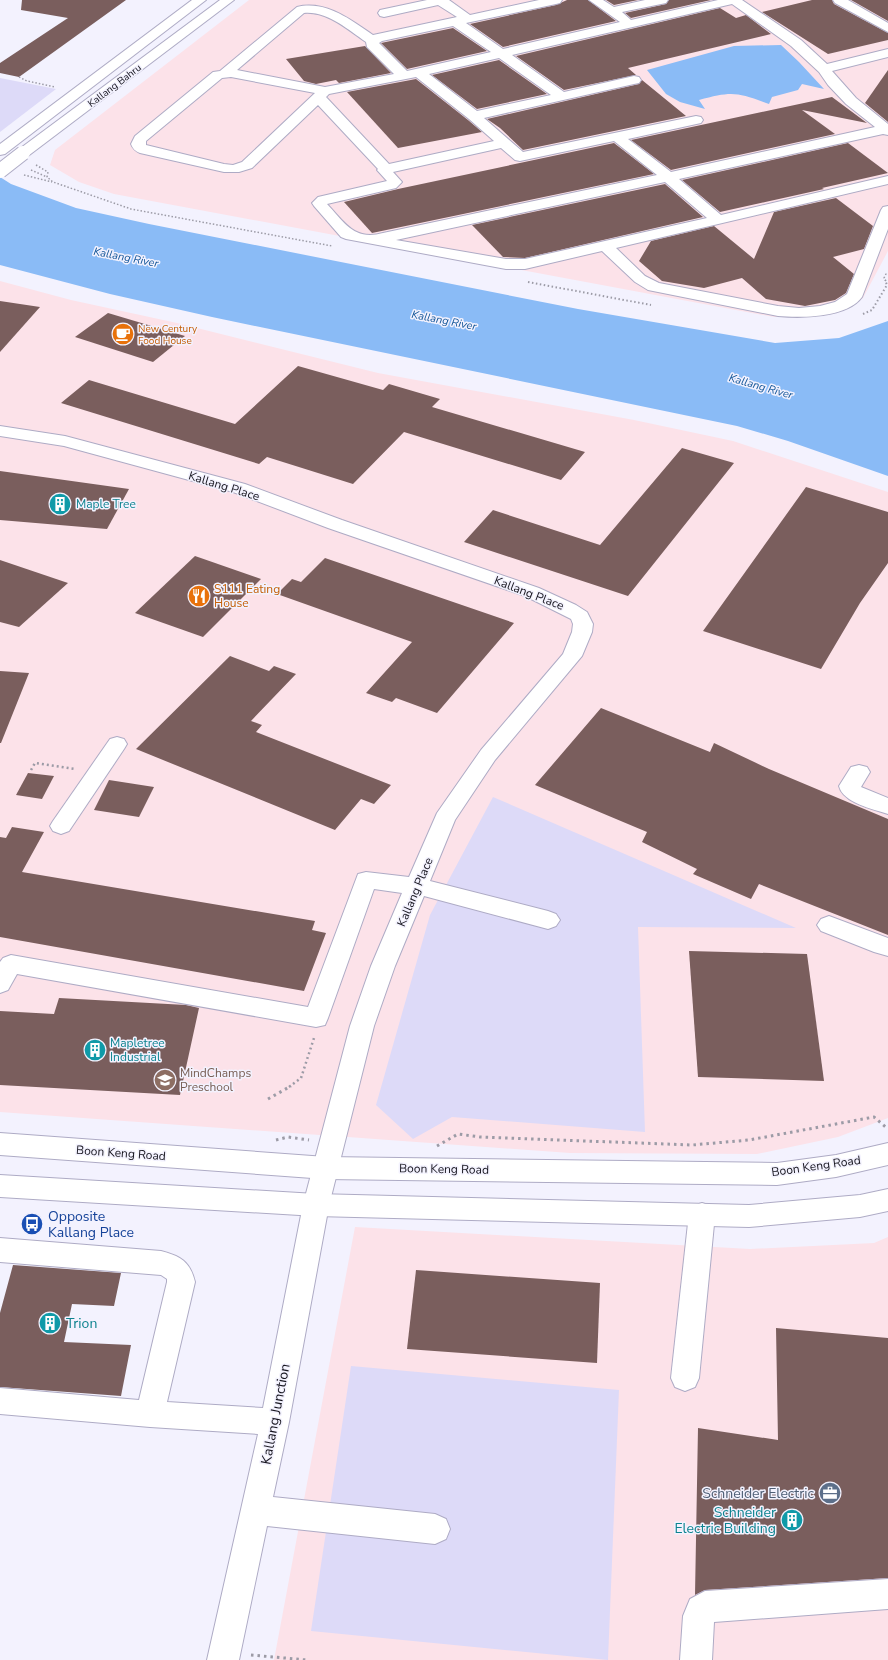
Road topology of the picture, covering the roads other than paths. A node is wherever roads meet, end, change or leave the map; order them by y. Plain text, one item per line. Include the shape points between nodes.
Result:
1 (200, 0) edge
2 (228, 0) edge
3 (556, 0) edge
4 (595, 0) edge
5 (662, 0) edge
6 (734, 0) edge
7 (839, 0) edge
8 (612, 11) junction
9 (384, 13) dead end
10 (462, 21) junction
11 (631, 24) junction
12 (888, 28) edge
13 (373, 41) junction
14 (888, 53) edge
15 (500, 54) junction
16 (824, 69) junction
17 (225, 73) junction
18 (419, 73) junction
19 (404, 76) junction
20 (634, 80) dead end
21 (322, 94) junction
22 (563, 97) junction
23 (474, 116) junction
24 (696, 120) dead end
25 (887, 130) edge
26 (617, 137) junction
27 (504, 143) junction
28 (3, 148) edge
29 (386, 169) junction
30 (0, 171) edge
31 (668, 177) junction
32 (888, 180) edge
33 (888, 210) edge
34 (718, 220) junction
35 (372, 241) junction
36 (605, 246) junction
37 (0, 431) edge
38 (117, 744) dead end
39 (859, 772) dead end
40 (888, 806) edge
41 (62, 826) dead end
42 (417, 886) junction
43 (548, 920) dead end
44 (829, 925) dead end
45 (888, 947) edge
46 (0, 984) edge
47 (0, 1144) edge
48 (888, 1154) edge
49 (326, 1168) junction
50 (0, 1186) edge
51 (888, 1200) edge
52 (316, 1205) junction
53 (702, 1214) junction
54 (0, 1250) edge
55 (685, 1378) dead end
56 (0, 1401) edge
57 (150, 1414) junction
58 (275, 1422) junction
59 (256, 1510) junction
60 (435, 1529) dead end
61 (888, 1594) edge
62 (224, 1657) edge
63 (696, 1660) edge

1 - 28 main road, Kallang Bahru
2 - 30 main road, Kallang Bahru, bridge
3 - 10 main road
4 - 8 main road
5 - 8 main road
6 - 11 main road
6 - 16 main road via 796,43
7 - 12 main road
8 - 11 main road
9 - 10 main road via 439,0
10 - 13 main road
10 - 15 main road
11 - 15 main road
13 - 17 main road via 325,10 309,8 301,10
13 - 19 main road via 372,44
14 - 16 main road
15 - 18 main road
15 - 22 main road
16 - 25 main road via 851,101
17 - 21 main road via 240,74
17 - 21 main road via 218,75 140,139 140,148 224,168 241,167 247,165
18 - 19 main road
18 - 23 main road
19 - 21 main road
20 - 22 main road
21 - 29 main road
22 - 23 main road
23 - 27 main road
24 - 26 main road
25 - 31 main road
26 - 27 main road via 522,157
26 - 31 main road
27 - 29 main road
29 - 35 main road via 384,170 395,184 319,203 346,234
31 - 34 main road
31 - 35 main road
32 - 34 main road
33 - 36 main road via 854,297 821,311 778,311 654,287 640,279
34 - 36 main road
35 - 36 main road via 515,265
37 - 42 main road, Kallang Place via 65,441 239,488 532,592 558,602 580,616 582,632 572,656 488,755 445,818
38 - 41 main road
39 - 40 main road via 850,786 851,790
42 - 43 main road
42 - 46 main road via 366,880 316,1018 11,964
42 - 49 main road, Kallang Place via 383,966 362,1026
44 - 45 main road
47 - 49 main road, Boon Keng Road
48 - 49 main road, Boon Keng Road via 836,1166 777,1174
49 - 52 main road, Kallang Junction
50 - 52 main road
51 - 53 main road via 860,1206 749,1216
52 - 53 main road
52 - 58 main road, Kallang Junction
53 - 55 main road
54 - 57 main road via 161,1263 176,1269 181,1282
56 - 57 main road
57 - 58 main road
58 - 59 main road, Kallang Junction
59 - 60 main road
59 - 62 main road, Kallang Junction
61 - 63 main road via 705,1607 699,1616

